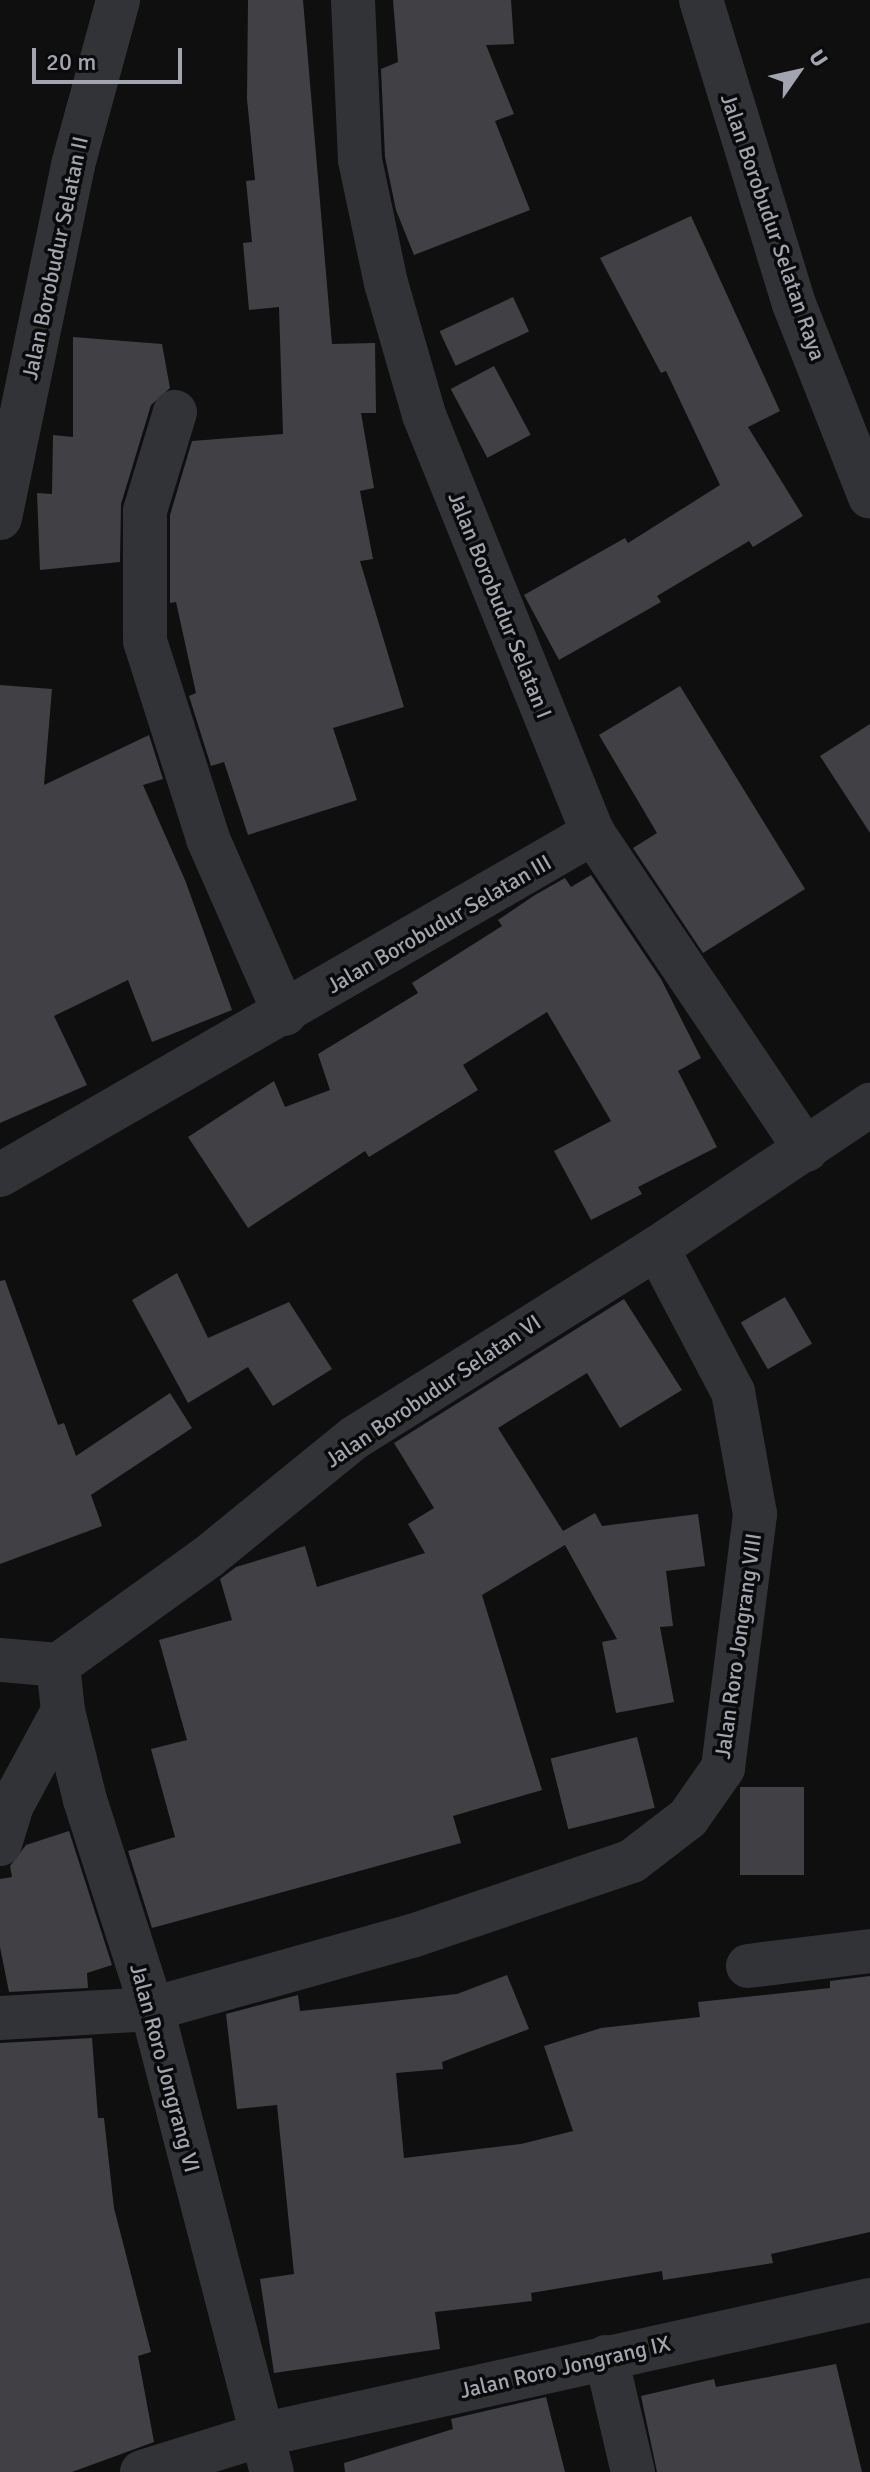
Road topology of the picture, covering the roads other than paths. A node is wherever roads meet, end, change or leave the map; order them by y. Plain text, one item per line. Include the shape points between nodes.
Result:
1 (118, 0) edge
2 (353, 0) edge
3 (701, 0) edge
4 (175, 412) dead end
5 (870, 497) edge
6 (0, 518) edge
7 (593, 833) junction
8 (285, 1014) junction
9 (870, 1105) edge
10 (806, 1150) junction
11 (0, 1175) edge
12 (657, 1248) junction
13 (0, 1660) edge
14 (58, 1665) junction
15 (63, 1711) junction
16 (0, 1844) edge
17 (870, 1951) edge
18 (748, 1966) dead end
19 (152, 2009) junction
20 (0, 2018) edge
21 (868, 2309) edge
22 (606, 2357) junction
23 (266, 2454) edge
24 (142, 2472) edge
25 (633, 2472) edge

1 - 6 street, Jalan Borobudur Selatan II via 73,165
2 - 7 street, Jalan Borobudur Selatan I via 360,160 386,283 424,415
3 - 5 street, Jalan Borobudur Selatan Raya via 794,304
4 - 8 street via 145,511 145,641 208,839
7 - 8 street, Jalan Borobudur Selatan III
7 - 10 street, Jalan Borobudur Selatan I
8 - 11 street, Jalan Borobudur Selatan III
9 - 10 street, Jalan Borobudur Selatan VI
10 - 12 street, Jalan Borobudur Selatan VI
12 - 14 street, Jalan Borobudur Selatan VI via 354,1438 208,1557
12 - 19 street, Jalan Roro Jongrang VIII via 733,1392 755,1514 723,1768 688,1818 632,1861 412,1936
13 - 14 street
14 - 15 street, Jalan Roro Jongrang VI
15 - 16 street via 11,1807
15 - 19 street, Jalan Roro Jongrang VI
17 - 18 street
19 - 20 street, Jalan Roro Jongrang VIII
19 - 23 street, Jalan Roro Jongrang VI
21 - 22 street, Jalan Roro Jongrang IX
22 - 23 street, Jalan Roro Jongrang IX
22 - 25 street
23 - 24 street, Jalan Roro Jongrang IX

